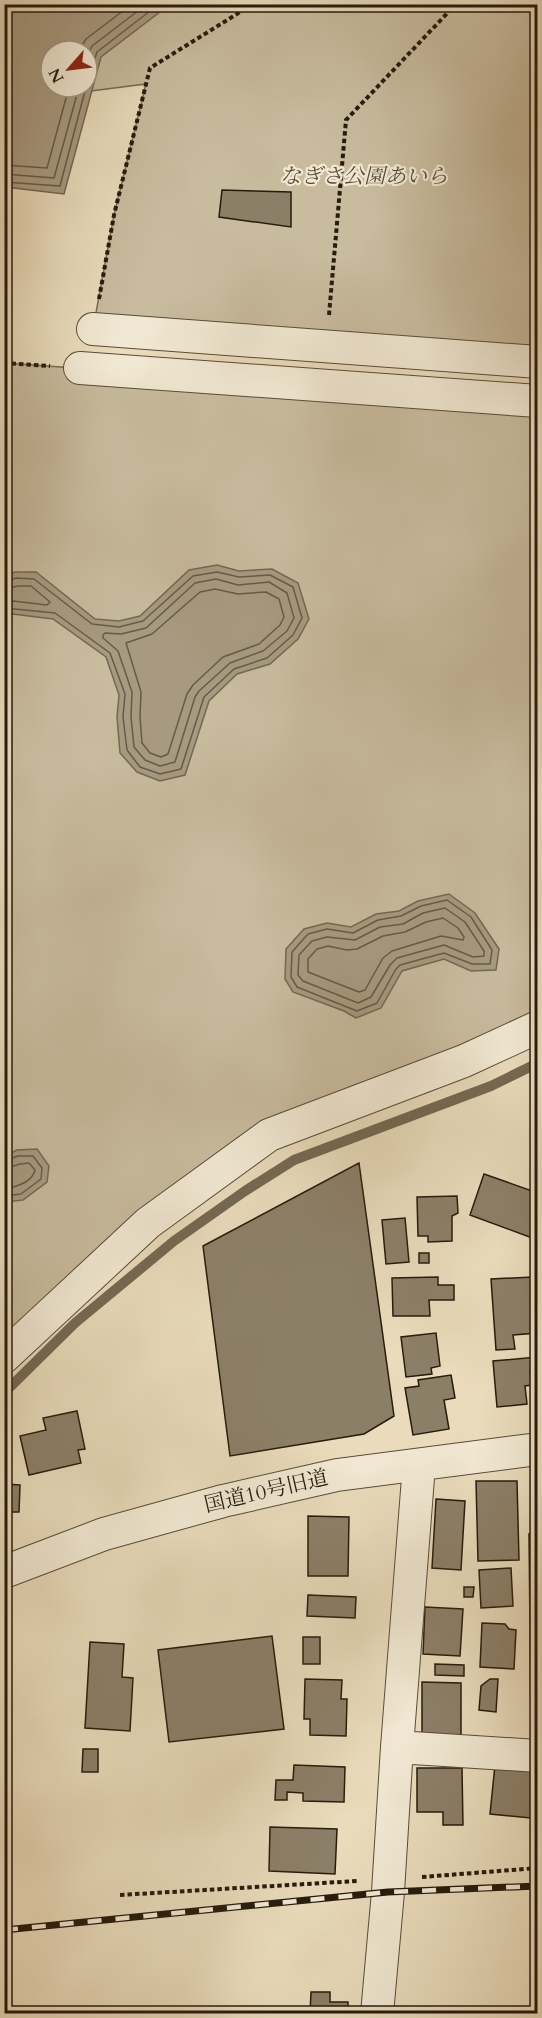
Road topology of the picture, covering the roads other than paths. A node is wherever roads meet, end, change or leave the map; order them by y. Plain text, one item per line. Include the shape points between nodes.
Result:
1 (93, 329) road end
2 (537, 362) edge
3 (80, 368) road end
4 (537, 402) edge
5 (537, 1027) edge
6 (4, 1357) edge
7 (537, 1449) edge
8 (419, 1465) junction
9 (4, 1572) edge
10 (397, 1746) junction
11 (537, 1755) edge
12 (377, 2013) edge

1 - 2 street
3 - 4 street
5 - 6 street via 464,1061 269,1135 148,1223
7 - 8 street, 国道10号旧道
8 - 9 street, 国道10号旧道 via 337,1475 168,1515 104,1534
8 - 10 street
10 - 11 street
10 - 12 street

